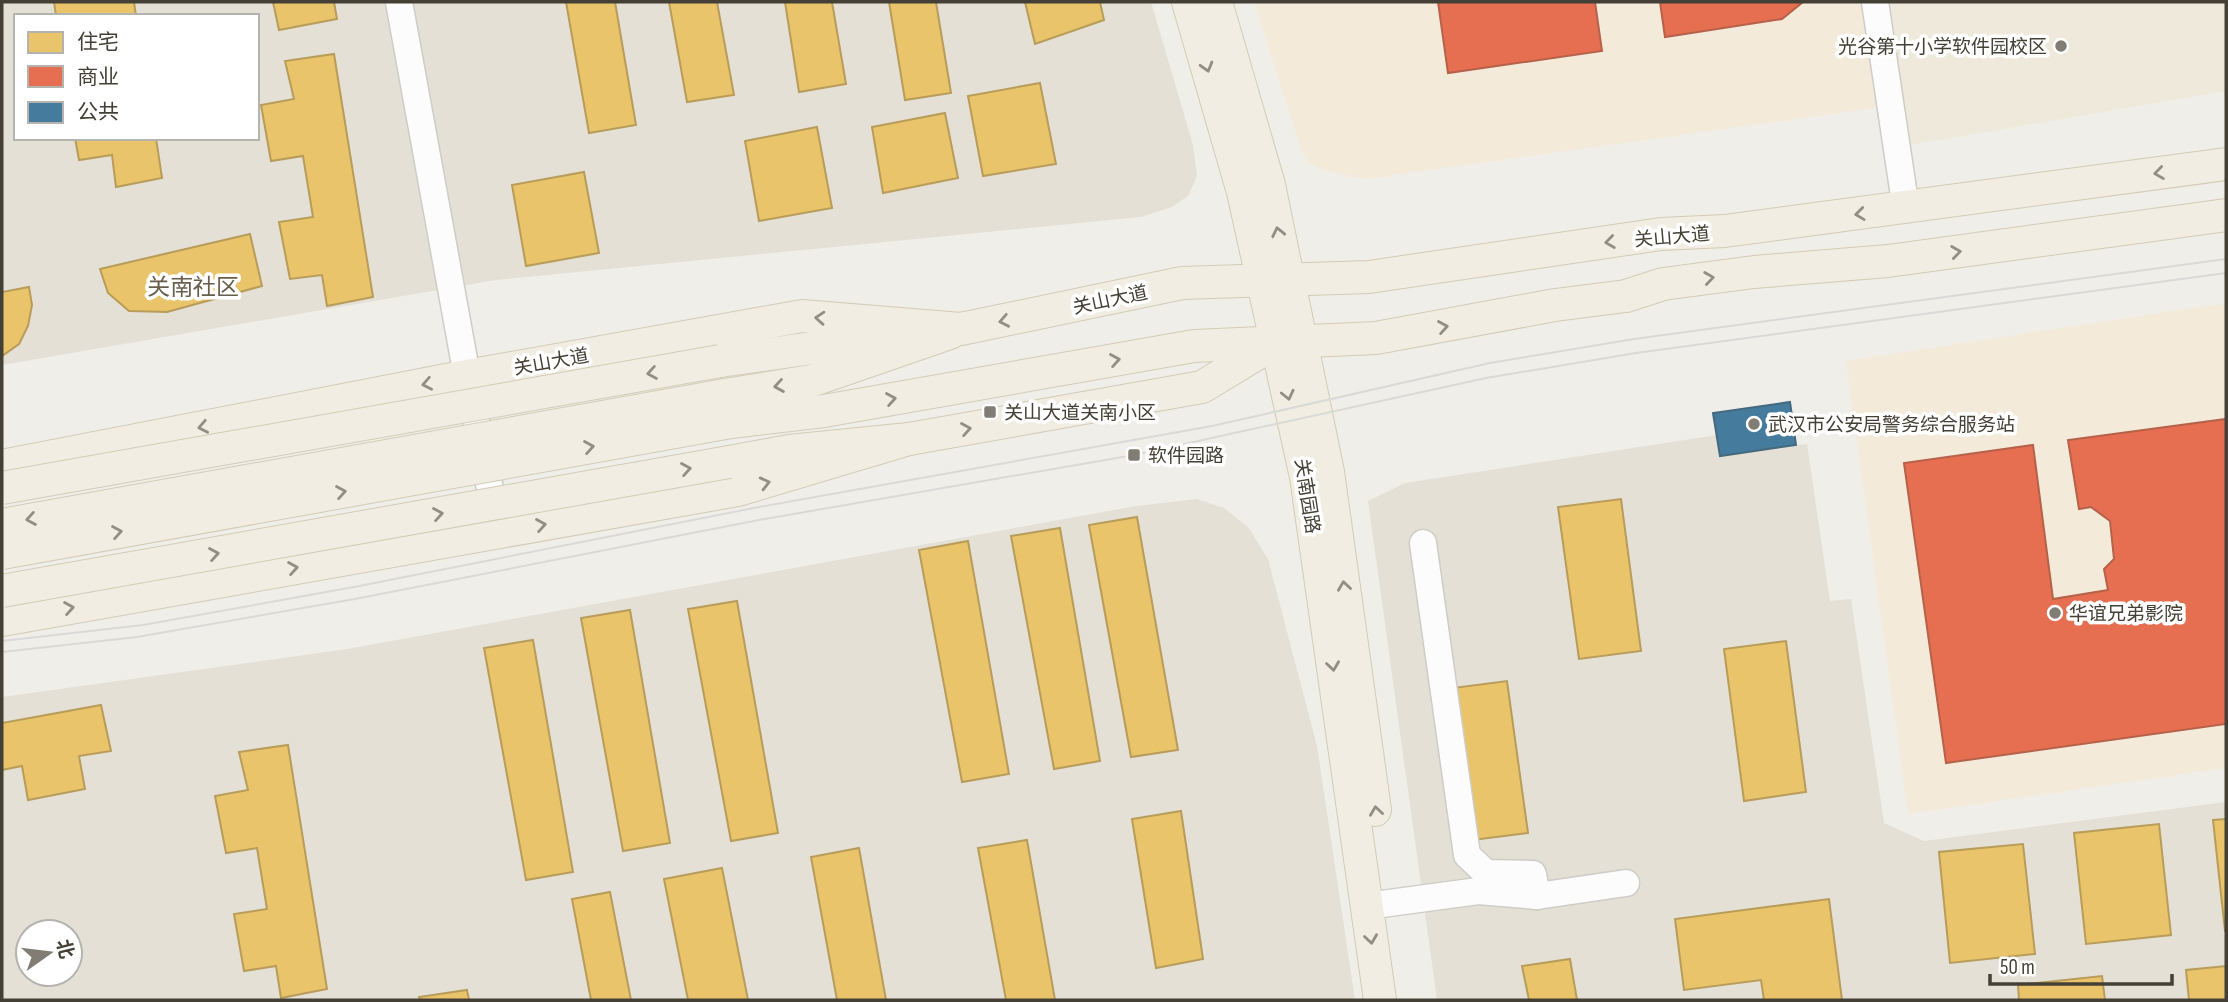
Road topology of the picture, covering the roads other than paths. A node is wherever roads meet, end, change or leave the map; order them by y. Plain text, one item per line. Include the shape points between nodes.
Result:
1 (399, 2) edge
2 (1188, 2) edge
3 (1216, 2) edge
4 (1875, 2) edge
5 (2226, 164) edge
6 (1906, 209) junction
7 (2226, 215) edge
8 (1275, 280) junction
9 (961, 329) junction
10 (1289, 342) junction
11 (467, 376) junction
12 (728, 408) junction
13 (909, 439) junction
14 (2, 466) edge
15 (2, 488) edge
16 (2, 525) edge
17 (499, 532) junction
18 (1423, 543) dead end
19 (2, 553) edge
20 (2, 591) edge
21 (2, 620) edge
22 (1626, 883) dead end
23 (1537, 896) junction
24 (1377, 904) junction
25 (1380, 1000) edge
26 (1402, 1000) edge

1 - 11 street
2 -> 8 main road, 关南园路 via 1243,192
8 -> 3 main road, 关南园路 via 1269,185
4 - 6 street
5 -> 6 main road, 关山大道
6 -> 8 main road, 关山大道 via 1725,231 1661,234 1369,277
10 -> 7 main road via 1376,338 1626,296 1663,284 1888,261
8 -> 9 main road, 关山大道 via 1182,283
8 - 10 main road, 关南园路
9 -> 11 main road, 关山大道 via 802,316
9 -> 12 main road
9 -> 15 main road, bridge via 801,347
12 -> 10 main road via 824,411 1194,346
13 -> 10 main road via 1202,387
10 - 24 main road, 关南园路 via 1306,477
11 -> 14 main road, 关山大道
11 - 17 street
12 -> 16 main road, bridge
19 -> 12 main road, bridge
17 -> 13 main road via 738,490
20 -> 13 main road, bridge via 789,451
21 -> 17 main road
18 - 23 street via 1467,855 1486,873 1533,874
22 - 23 street
23 - 24 street via 1478,891
24 -> 25 main road, 关南园路
24 - 26 main road, 关南园路

